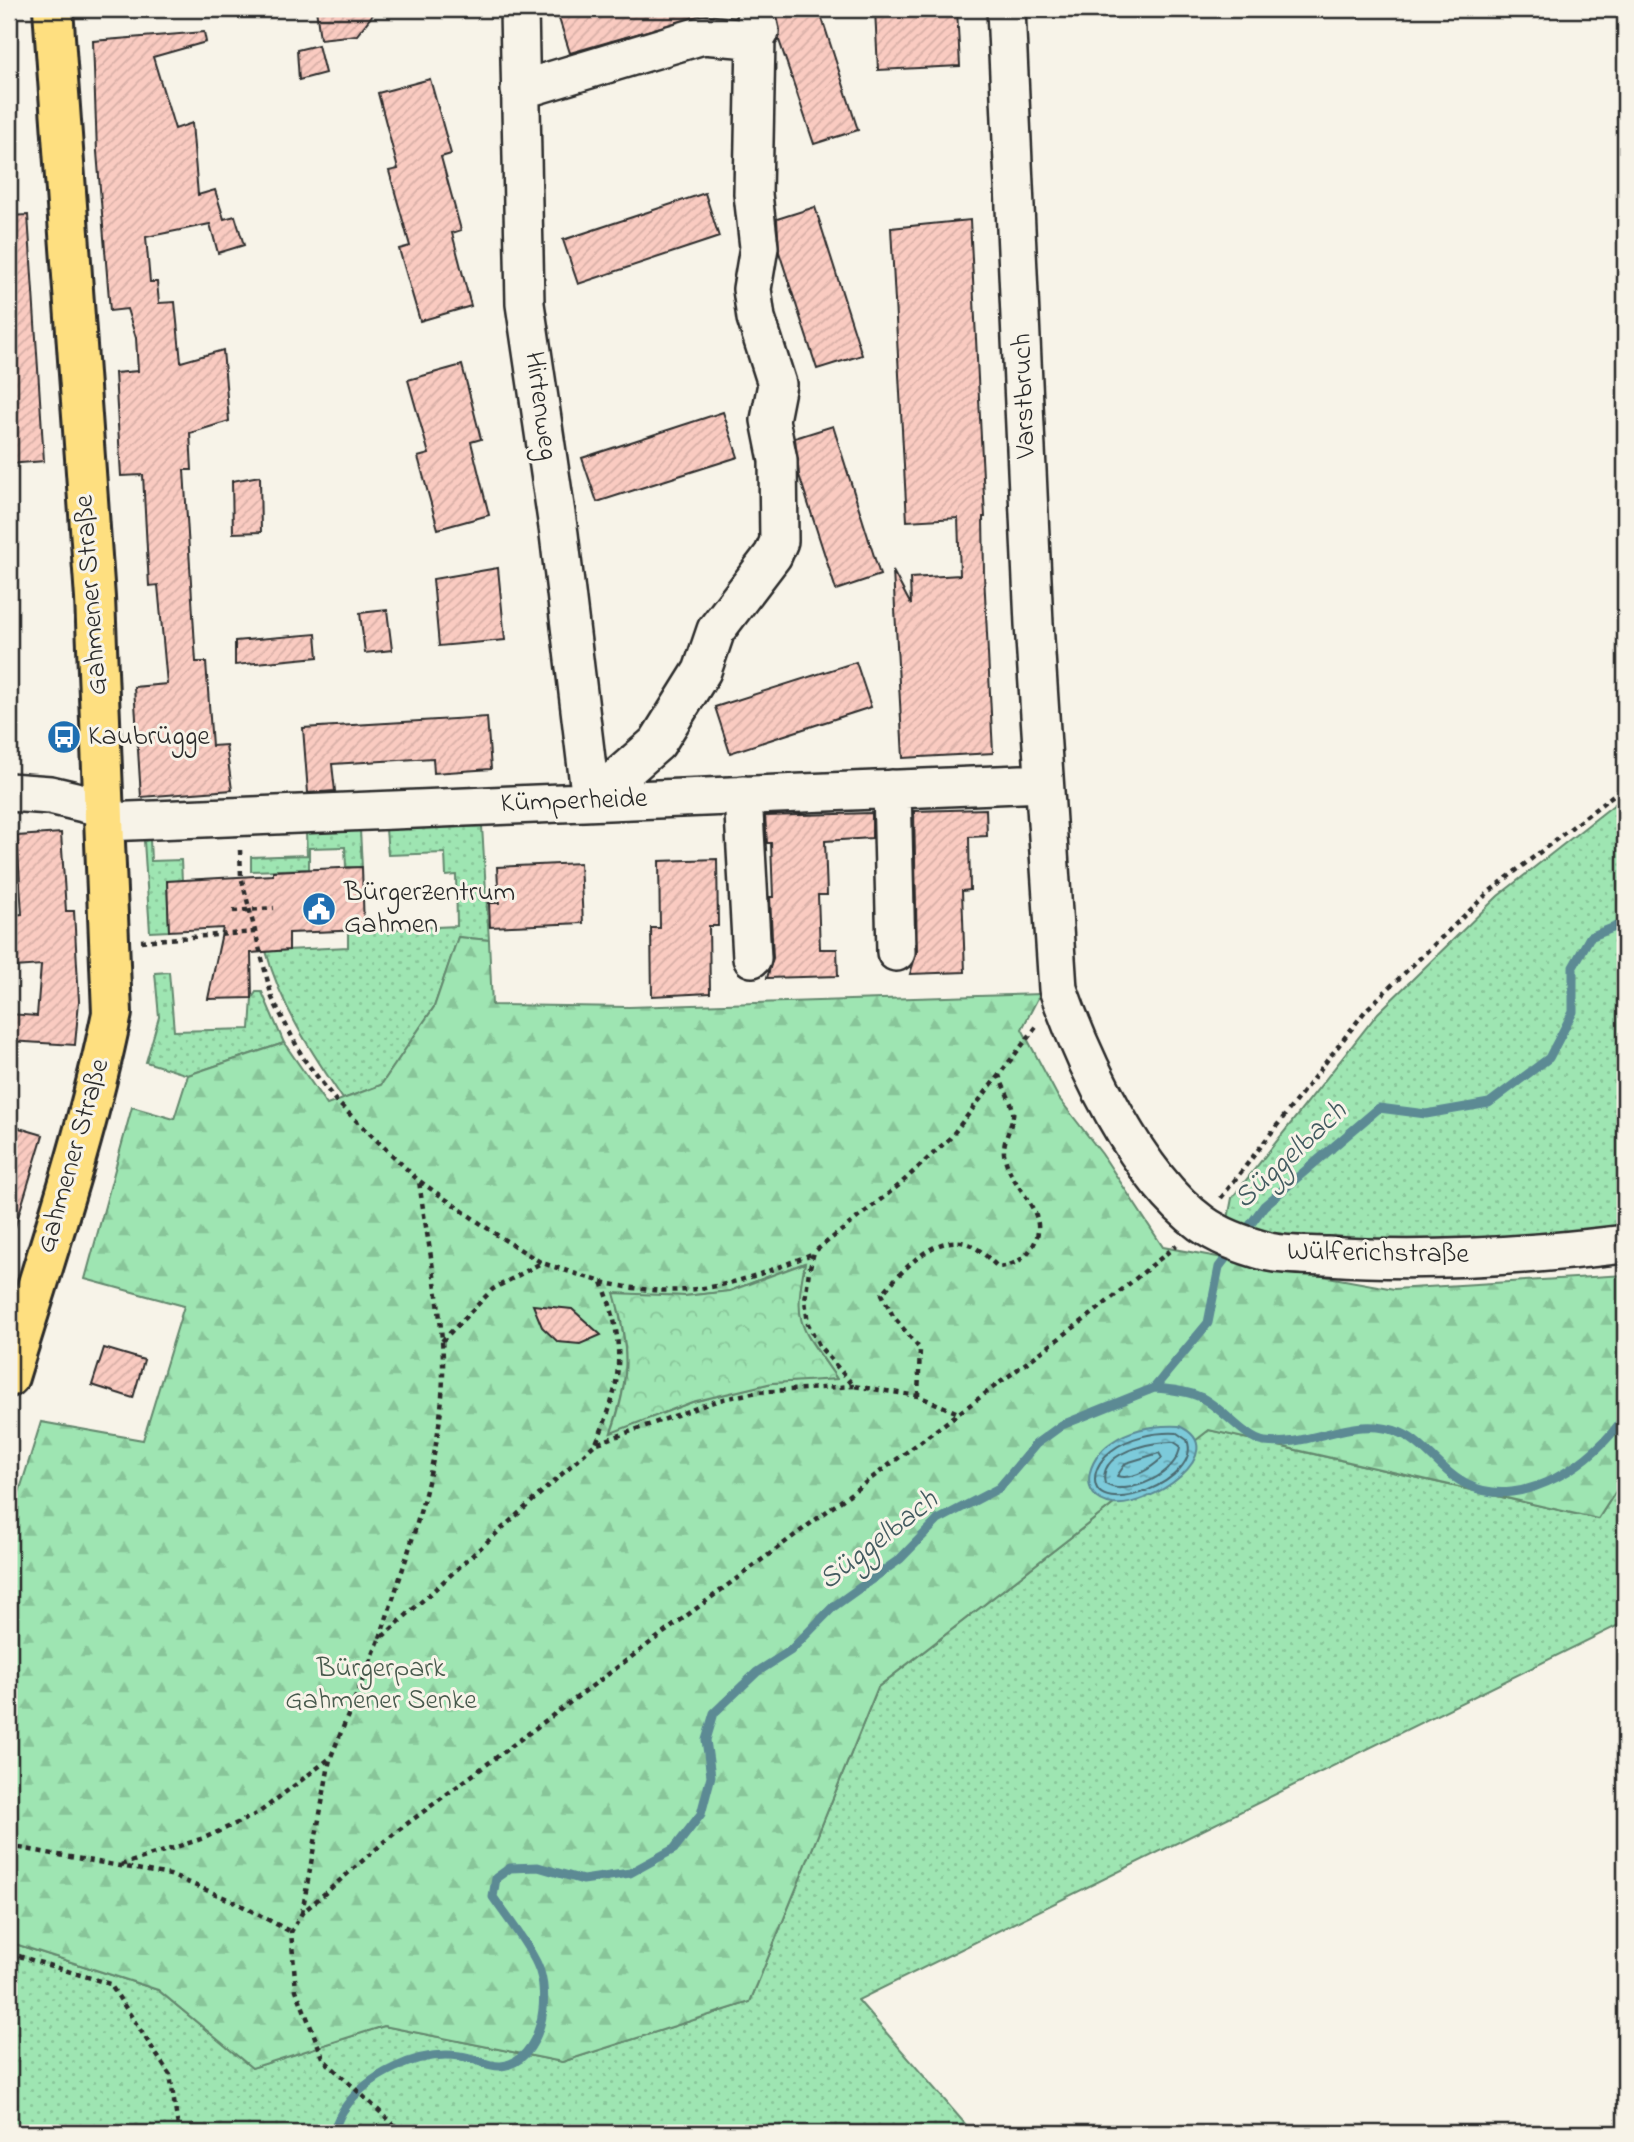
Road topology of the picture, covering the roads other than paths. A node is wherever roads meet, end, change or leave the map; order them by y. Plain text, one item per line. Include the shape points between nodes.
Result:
1 (53, 9) edge
2 (519, 9) edge
3 (1006, 9) edge
4 (755, 23) edge
5 (520, 90) junction
6 (1043, 783) junction
7 (891, 789) junction
8 (9, 792) edge
9 (743, 795) junction
10 (591, 801) junction
11 (106, 815) junction
12 (895, 952) dead end
13 (752, 958) dead end
14 (1625, 1244) edge
15 (9, 1377) edge

1 - 11 main road, Gahmener Straße
2 - 5 street, Hirtenweg
3 - 6 street, Varstbruch
4 - 5 street
4 - 10 street via 753,194 759,247 752,289 756,318 777,384 770,420 778,460 779,541 716,630 702,671 657,743
5 - 10 street, Hirtenweg via 526,304
6 - 7 street, Kümperheide
6 - 14 street, Wülferichstraße via 1058,989 1072,1030 1105,1096 1150,1168 1185,1209 1212,1230 1270,1252 1394,1258
7 - 9 street, Kümperheide
7 - 12 street
8 - 11 street via 50,795
9 - 10 street, Kümperheide
9 - 13 street
10 - 11 street, Kümperheide via 238,817
11 - 15 main road, Gahmener Straße via 111,1013 65,1196

